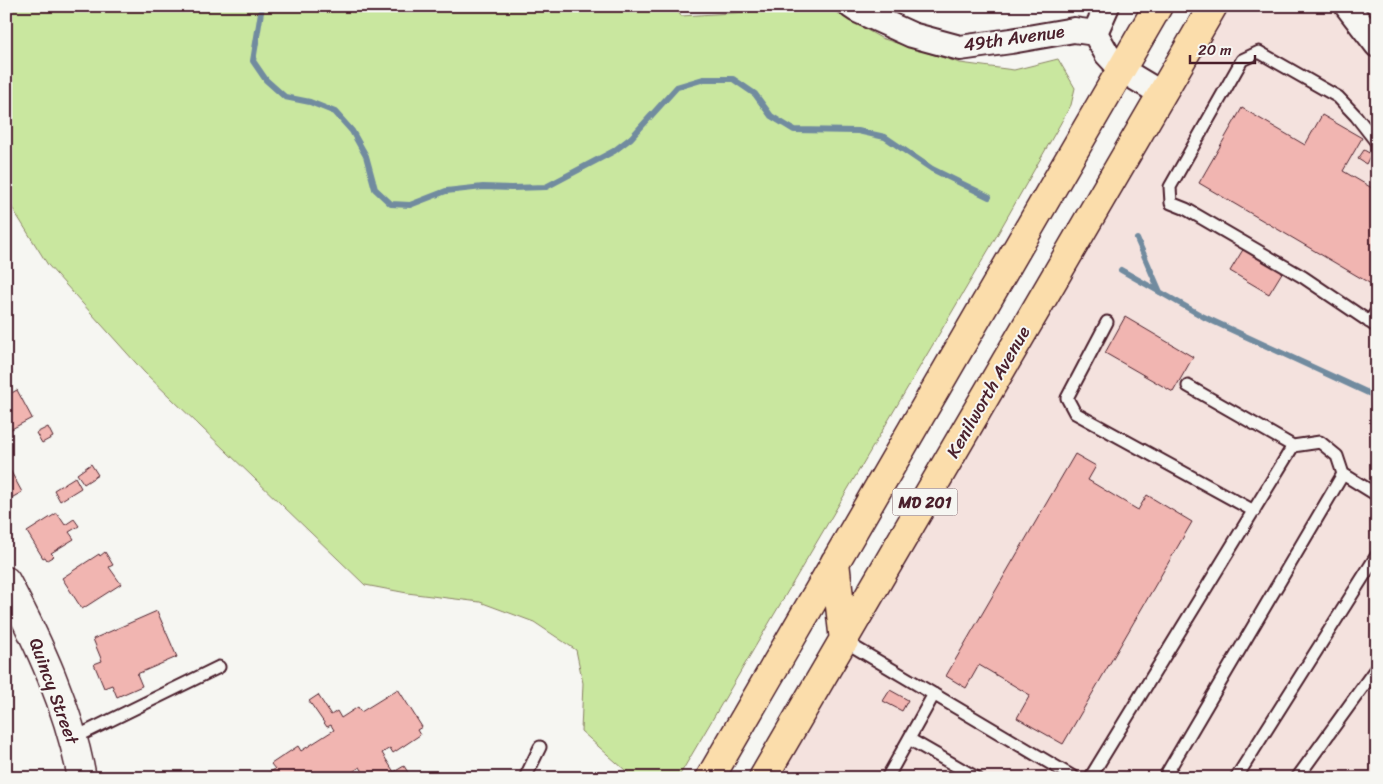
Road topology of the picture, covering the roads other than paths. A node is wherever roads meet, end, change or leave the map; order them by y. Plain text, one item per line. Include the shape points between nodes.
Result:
1 (851, 6) edge
2 (1107, 6) edge
3 (1158, 6) edge
4 (1213, 6) edge
5 (1347, 6) edge
6 (1095, 33) junction
7 (1377, 44) edge
8 (1122, 70) junction
9 (1162, 94) junction
10 (1377, 143) edge
11 (1377, 311) edge
12 (1106, 322) dead end
13 (1373, 325) edge
14 (1188, 386) dead end
15 (1293, 446) junction
16 (1343, 474) junction
17 (1377, 495) edge
18 (1254, 511) junction
19 (1377, 555) edge
20 (835, 562) junction
21 (6, 581) edge
22 (844, 641) junction
23 (1377, 666) edge
24 (218, 667) dead end
25 (934, 694) junction
26 (74, 738) junction
27 (909, 739) junction
28 (540, 747) dead end
29 (82, 778) edge
30 (525, 778) edge
31 (710, 778) edge
32 (763, 778) edge
33 (887, 778) edge
34 (977, 778) edge
35 (1075, 778) edge
36 (1090, 778) edge
37 (1164, 778) edge
38 (1236, 778) edge
39 (1297, 778) edge

1 - 6 street, 49th Avenue via 912,34 960,48 1074,30
2 - 6 street
3 - 8 main road, MD 201
4 - 9 main road, Kenilworth Avenue / MD 201
5 - 7 street
6 - 8 street via 1107,54
8 - 9 street
8 - 20 main road, MD 201
9 - 22 main road, Kenilworth Avenue / MD 201
10 - 13 lane via 1338,97 1259,52 1242,60 1170,187 1171,203 1302,277
11 - 13 lane
12 - 18 lane via 1067,398 1075,412
14 - 15 lane
15 - 16 lane via 1320,442 1337,456
15 - 18 lane
16 - 17 lane
16 - 37 lane
18 - 36 lane
19 - 38 lane
20 - 22 main road
20 - 31 main road, MD 201
21 - 26 street, Quincy Street via 43,656
22 - 25 lane
22 - 32 main road, Kenilworth Avenue / MD 201
23 - 39 lane
24 - 26 lane
25 - 27 lane
25 - 35 lane
26 - 29 street, Quincy Street
27 - 33 lane
27 - 34 lane
28 - 30 lane

